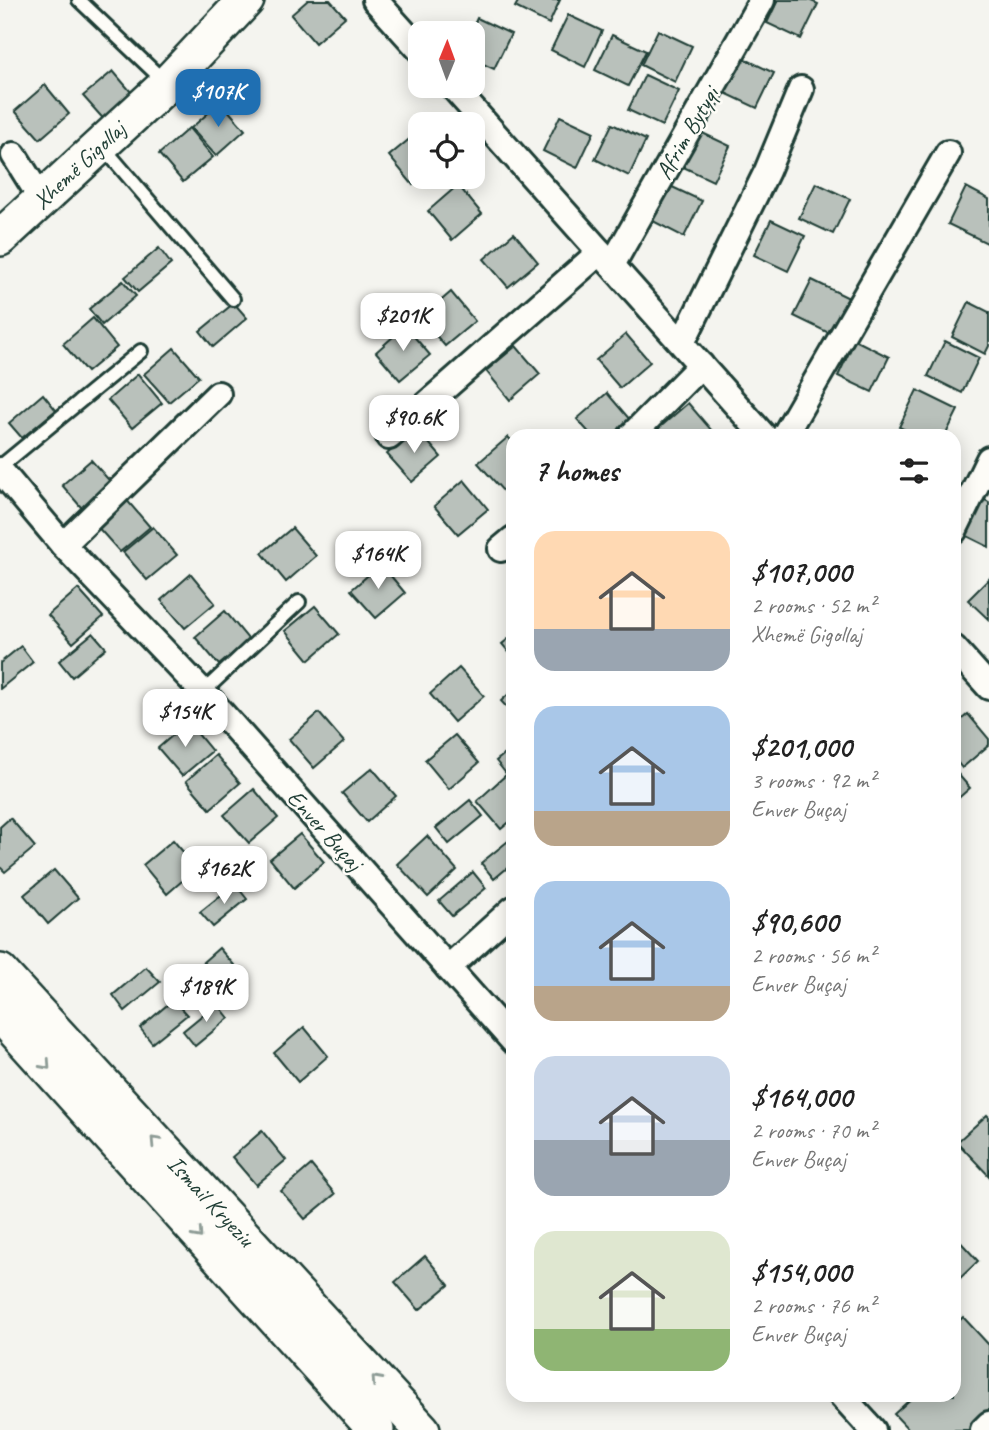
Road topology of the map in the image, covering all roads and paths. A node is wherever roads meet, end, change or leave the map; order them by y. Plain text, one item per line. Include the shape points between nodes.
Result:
1 (79, 0) edge
2 (246, 0) edge
3 (375, 0) edge
4 (762, 0) edge
5 (408, 37) edge
6 (167, 84) junction
7 (801, 89) dead end
8 (463, 98) edge
9 (100, 144) junction
10 (948, 153) dead end
11 (14, 155) dead end
12 (42, 200) junction
13 (0, 238) edge
14 (606, 259) junction
15 (233, 299) dead end
16 (682, 344) junction
17 (141, 351) dead end
18 (701, 365) junction
19 (218, 394) dead end
20 (639, 429) edge
21 (758, 429) edge
22 (788, 429) edge
23 (389, 437) dead end
24 (989, 459) edge
25 (0, 468) edge
26 (961, 517) edge
27 (63, 545) junction
28 (299, 602) dead end
29 (961, 656) edge
30 (989, 687) edge
31 (203, 692) junction
32 (506, 915) edge
33 (448, 968) junction
34 (0, 972) edge
35 (0, 1014) edge
36 (506, 1033) edge
37 (847, 1402) edge
38 (989, 1424) edge
39 (376, 1430) edge
40 (422, 1430) edge
41 (873, 1430) edge
42 (983, 1430) edge

1 - 6 lane
2 - 6 main road, Xhemë Gigollaj
3 - 5 street
4 - 14 street, Afrim Bytyqi
6 - 9 main road, Xhemë Gigollaj
7 - 16 street via 767,171
8 - 14 street
9 - 12 main road, Xhemë Gigollaj
9 - 15 lane
10 - 22 street
11 - 12 street
12 - 13 main road, Xhemë Gigollaj
14 - 16 street
14 - 23 street, Afrim Bytyqi
16 - 18 street
17 - 25 lane, Enver Buçaj
18 - 20 street
18 - 21 street
19 - 27 street
24 - 26 street
25 - 27 street, Enver Buçaj
27 - 31 street, Enver Buçaj
28 - 31 lane
29 - 30 street
31 - 33 street, Enver Buçaj
32 - 33 street
33 - 36 street, Enver Buçaj
40 -> 34 main road, Ismail Kryeziu
35 -> 39 main road, Ismail Kryeziu
37 - 41 street
38 - 42 street

